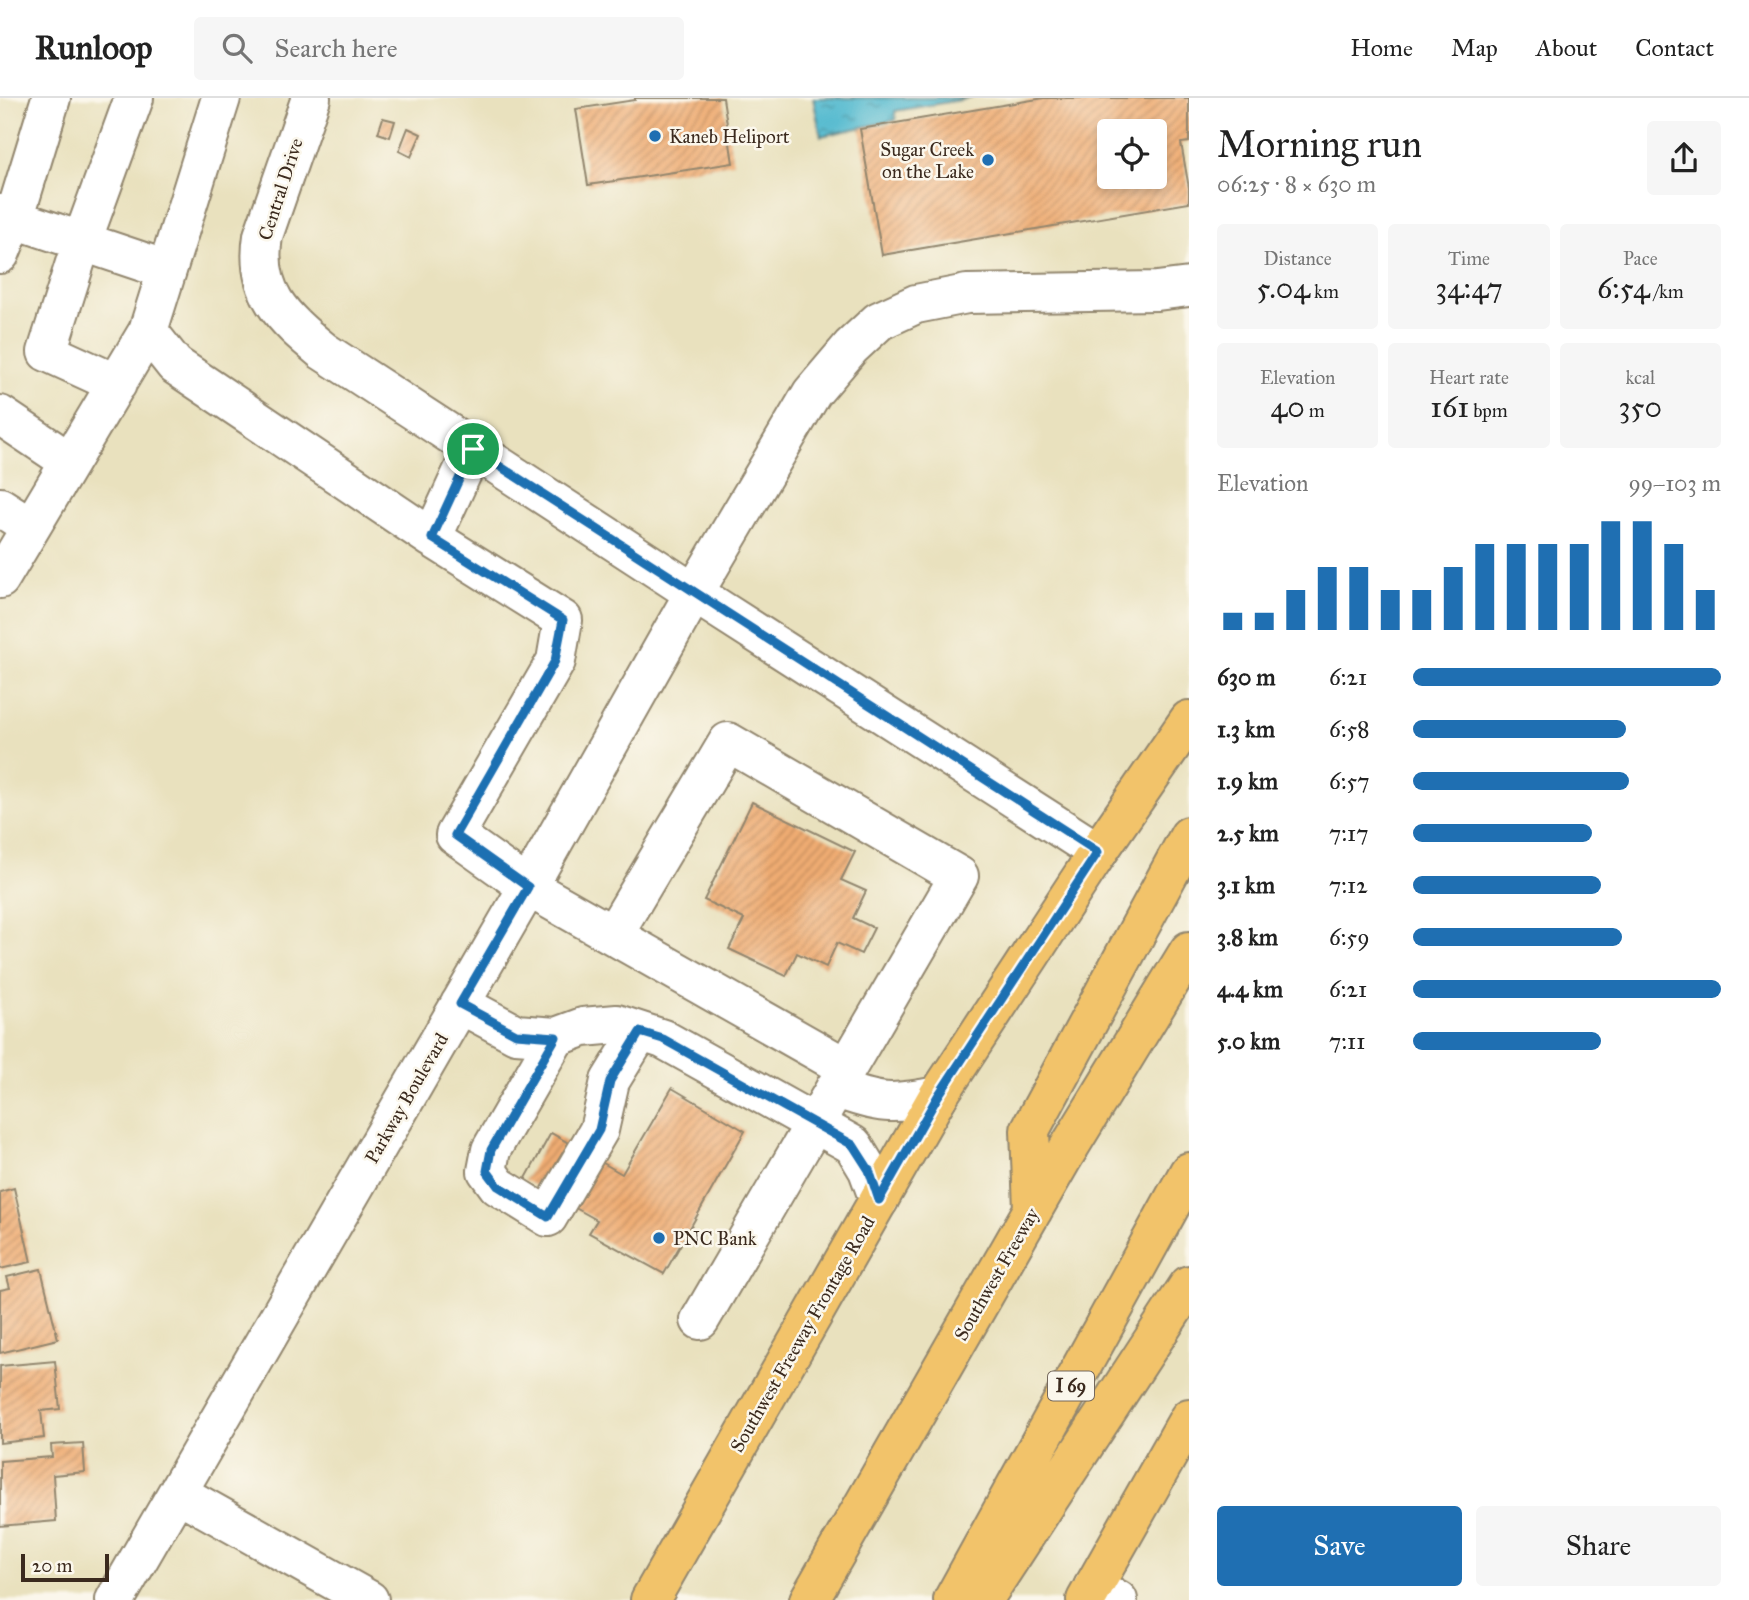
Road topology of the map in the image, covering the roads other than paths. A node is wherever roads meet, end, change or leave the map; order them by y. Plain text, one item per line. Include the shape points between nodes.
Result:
1 (51, 98) edge
2 (134, 98) edge
3 (221, 98) edge
4 (311, 98) edge
5 (7, 216) edge
6 (82, 241) junction
7 (0, 254) edge
8 (167, 270) junction
9 (1189, 287) edge
10 (148, 331) junction
11 (117, 384) junction
12 (0, 415) edge
13 (473, 449) junction
14 (70, 463) junction
15 (0, 507) edge
16 (31, 527) junction
17 (432, 538) junction
18 (0, 579) edge
19 (694, 593) junction
20 (1189, 720) edge
21 (1189, 836) edge
22 (1098, 852) junction
23 (528, 887) junction
24 (613, 935) junction
25 (1189, 951) edge
26 (460, 1004) junction
27 (640, 1032) junction
28 (556, 1037) junction
29 (841, 1078) junction
30 (938, 1096) junction
31 (814, 1124) junction
32 (1189, 1172) edge
33 (879, 1200) junction
34 (1033, 1210) junction
35 (1189, 1285) edge
36 (700, 1320) dead end
37 (1189, 1418) edge
38 (178, 1493) junction
39 (1099, 1596) edge
40 (115, 1600) edge
41 (369, 1600) edge
42 (650, 1600) edge
43 (809, 1600) edge
44 (953, 1600) edge
45 (983, 1600) edge

1 - 5 street
2 - 6 street
3 - 8 street
4 - 13 street, Central Drive via 263,236 263,281 276,306 314,344
5 - 6 street
5 - 7 street
6 - 8 street
6 - 11 street via 47,352
8 - 10 street
9 - 19 street, Parkway Boulevard via 967,294 916,304 879,321 850,347 812,393
10 - 11 street
10 - 17 street via 175,365
11 - 14 street
12 - 14 street
13 - 17 street
13 - 19 street
14 - 16 street
15 - 16 street
16 - 18 street
17 - 23 street via 563,620 555,661 455,835
19 - 22 street
19 - 23 street, Parkway Boulevard
20 - 22 main road, Southwest Freeway Frontage Road
21 - 34 main road via 1030,1130
22 - 30 main road, Southwest Freeway Frontage Road
23 - 24 street
23 - 26 street, Parkway Boulevard
24 - 29 street
24 - 29 street via 728,742 959,876
25 - 34 main road, Southwest Freeway
26 - 28 street via 516,1034
26 - 38 street, Parkway Boulevard
27 - 28 street via 617,1024 583,1027
27 - 28 street via 610,1081 599,1130 548,1217 498,1186 487,1171 491,1150
27 - 31 street via 663,1039
29 - 30 street via 870,1101 898,1104
29 - 31 street
30 - 33 main road, Southwest Freeway Frontage Road
31 - 33 street via 853,1145 869,1170
31 - 36 street
32 - 44 main road, I 69
33 - 42 main road, Southwest Freeway Frontage Road
34 - 43 main road, Southwest Freeway
35 - 45 main road
37 - 39 main road
38 - 40 street, Parkway Boulevard
38 - 41 street

